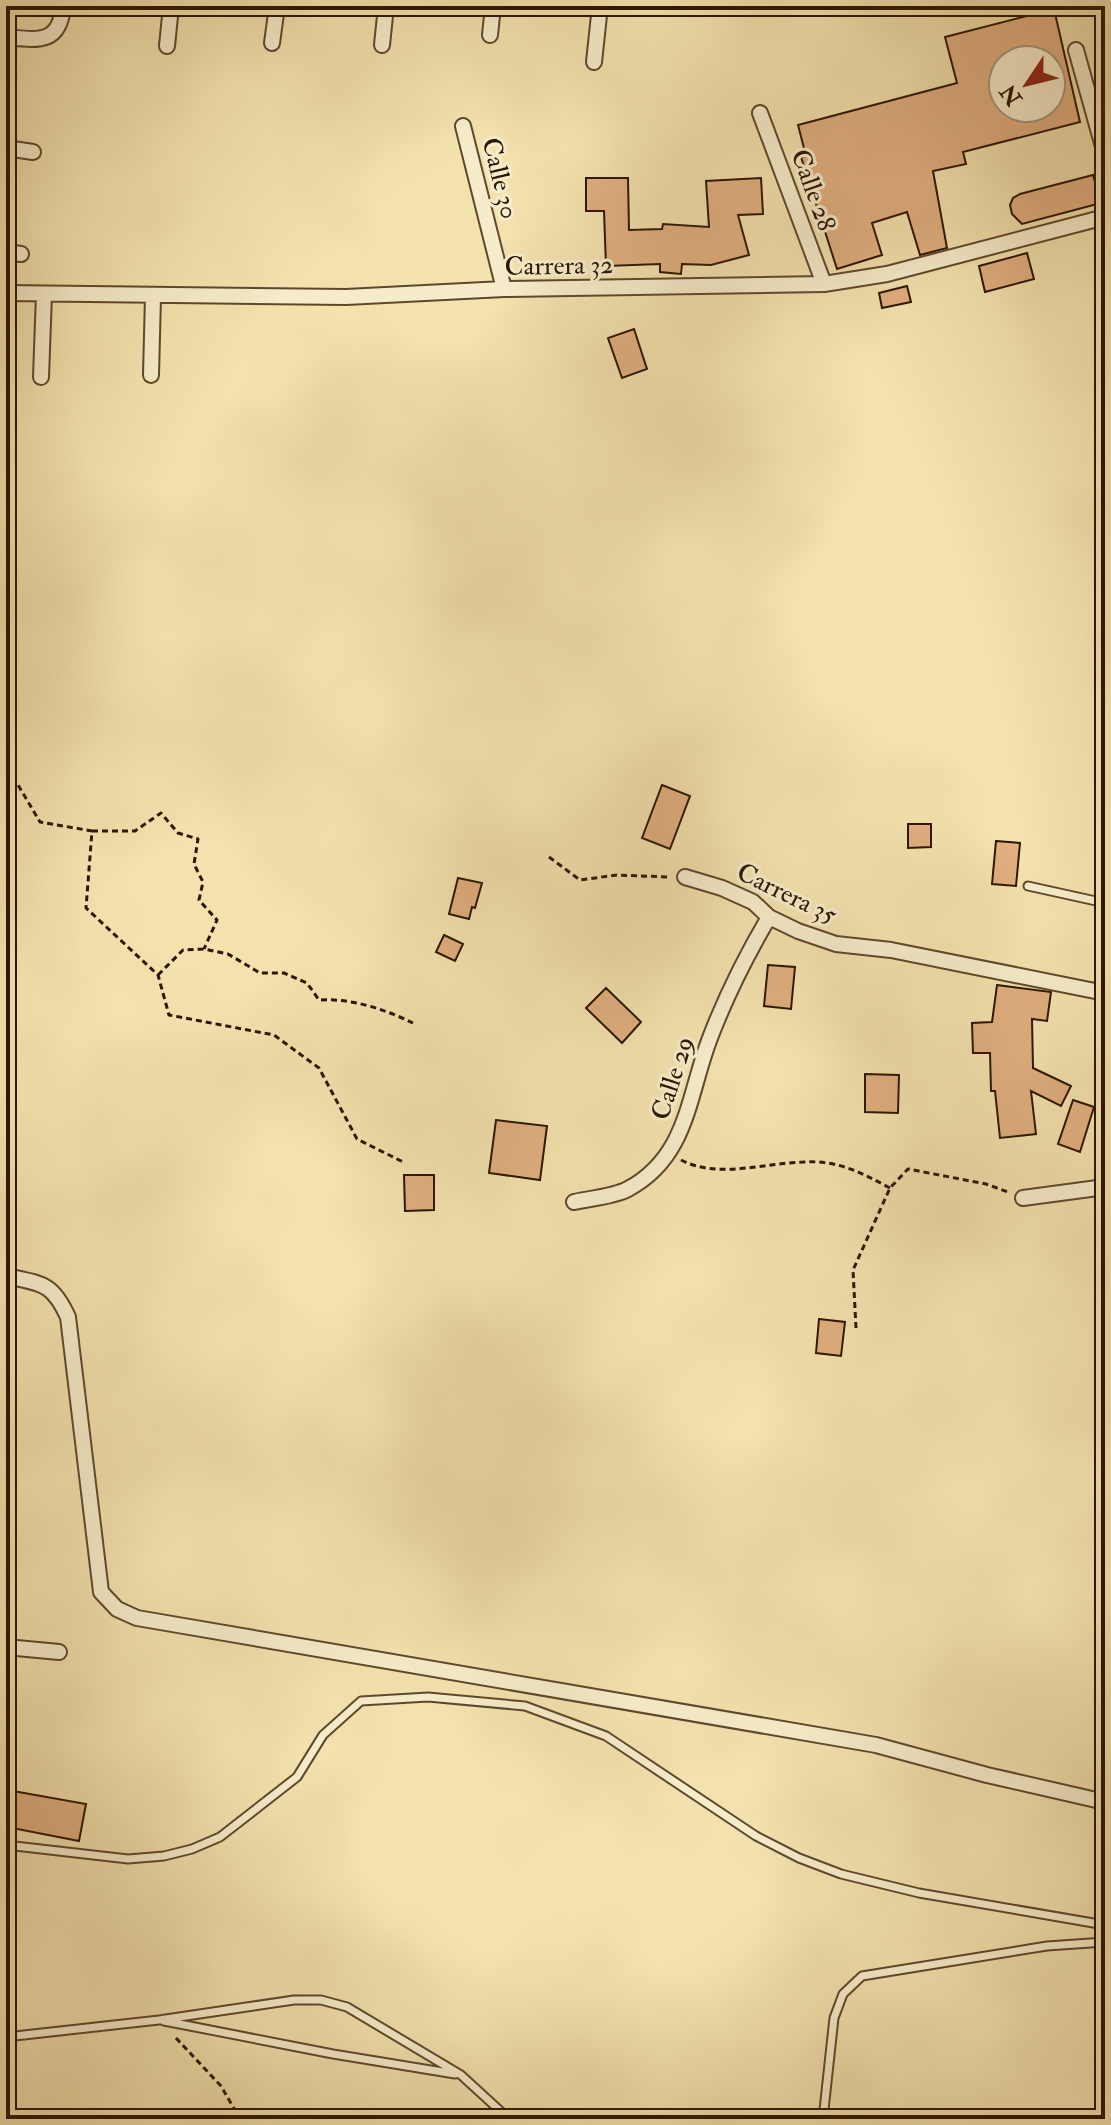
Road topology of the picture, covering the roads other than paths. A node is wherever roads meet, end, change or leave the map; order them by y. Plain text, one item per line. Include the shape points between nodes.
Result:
1 (63, 6) edge
2 (171, 6) edge
3 (277, 6) edge
4 (386, 6) edge
5 (493, 6) edge
6 (600, 6) edge
7 (490, 35) dead end
8 (6, 37) edge
9 (272, 43) dead end
10 (382, 45) dead end
11 (167, 46) dead end
12 (1076, 50) dead end
13 (594, 62) dead end
14 (760, 113) dead end
15 (463, 126) dead end
16 (6, 148) edge
17 (33, 152) dead end
18 (1105, 154) edge
19 (1105, 217) edge
20 (824, 284) junction
21 (504, 289) junction
22 (6, 293) edge
23 (44, 294) junction
24 (153, 296) junction
25 (151, 375) dead end
26 (41, 377) dead end
27 (685, 877) road end
28 (1028, 886) dead end
29 (1105, 903) edge
30 (769, 917) junction
31 (1105, 993) edge
32 (1105, 1187) edge
33 (1023, 1198) road end
34 (574, 1202) dead end
35 (6, 1276) edge
36 (6, 1647) edge
37 (59, 1652) dead end
38 (1105, 1802) edge
39 (6, 1845) edge
40 (1105, 1925) edge
41 (1105, 1942) edge
42 (159, 2020) junction
43 (6, 2037) edge
44 (461, 2075) junction
45 (509, 2119) edge
46 (823, 2119) edge

1 - 8 street via 55,34 39,40
2 - 11 street
3 - 9 street
4 - 10 street
5 - 7 street
6 - 13 street
12 - 18 street
14 - 20 street, Calle 28
15 - 21 street, Calle 30
16 - 17 street
19 - 20 street, Carrera 32 via 887,274
20 - 21 street, Carrera 32
21 - 24 street, Carrera 32 via 346,297
22 - 23 street, Carrera 32
23 - 24 street, Carrera 32
23 - 26 street
24 - 25 street
27 - 30 street, Carrera 35 via 753,902
28 - 29 lane
30 - 31 street, Carrera 35 via 836,944
30 - 34 street, Calle 29 via 710,1039 676,1144 659,1166 626,1190
32 - 33 street
35 - 38 street via 42,1284 58,1295 68,1317 101,1592 117,1609 137,1618 876,1745
36 - 37 street
39 - 40 lane via 128,1859 192,1849 220,1837 297,1777 323,1735 361,1701 428,1697 525,1706 606,1736 756,1836 841,1874
41 - 46 lane via 1047,1946 862,1976 843,1994 834,2018
42 - 43 lane
42 - 44 lane
42 - 44 lane via 321,2000 347,2007
44 - 45 lane

